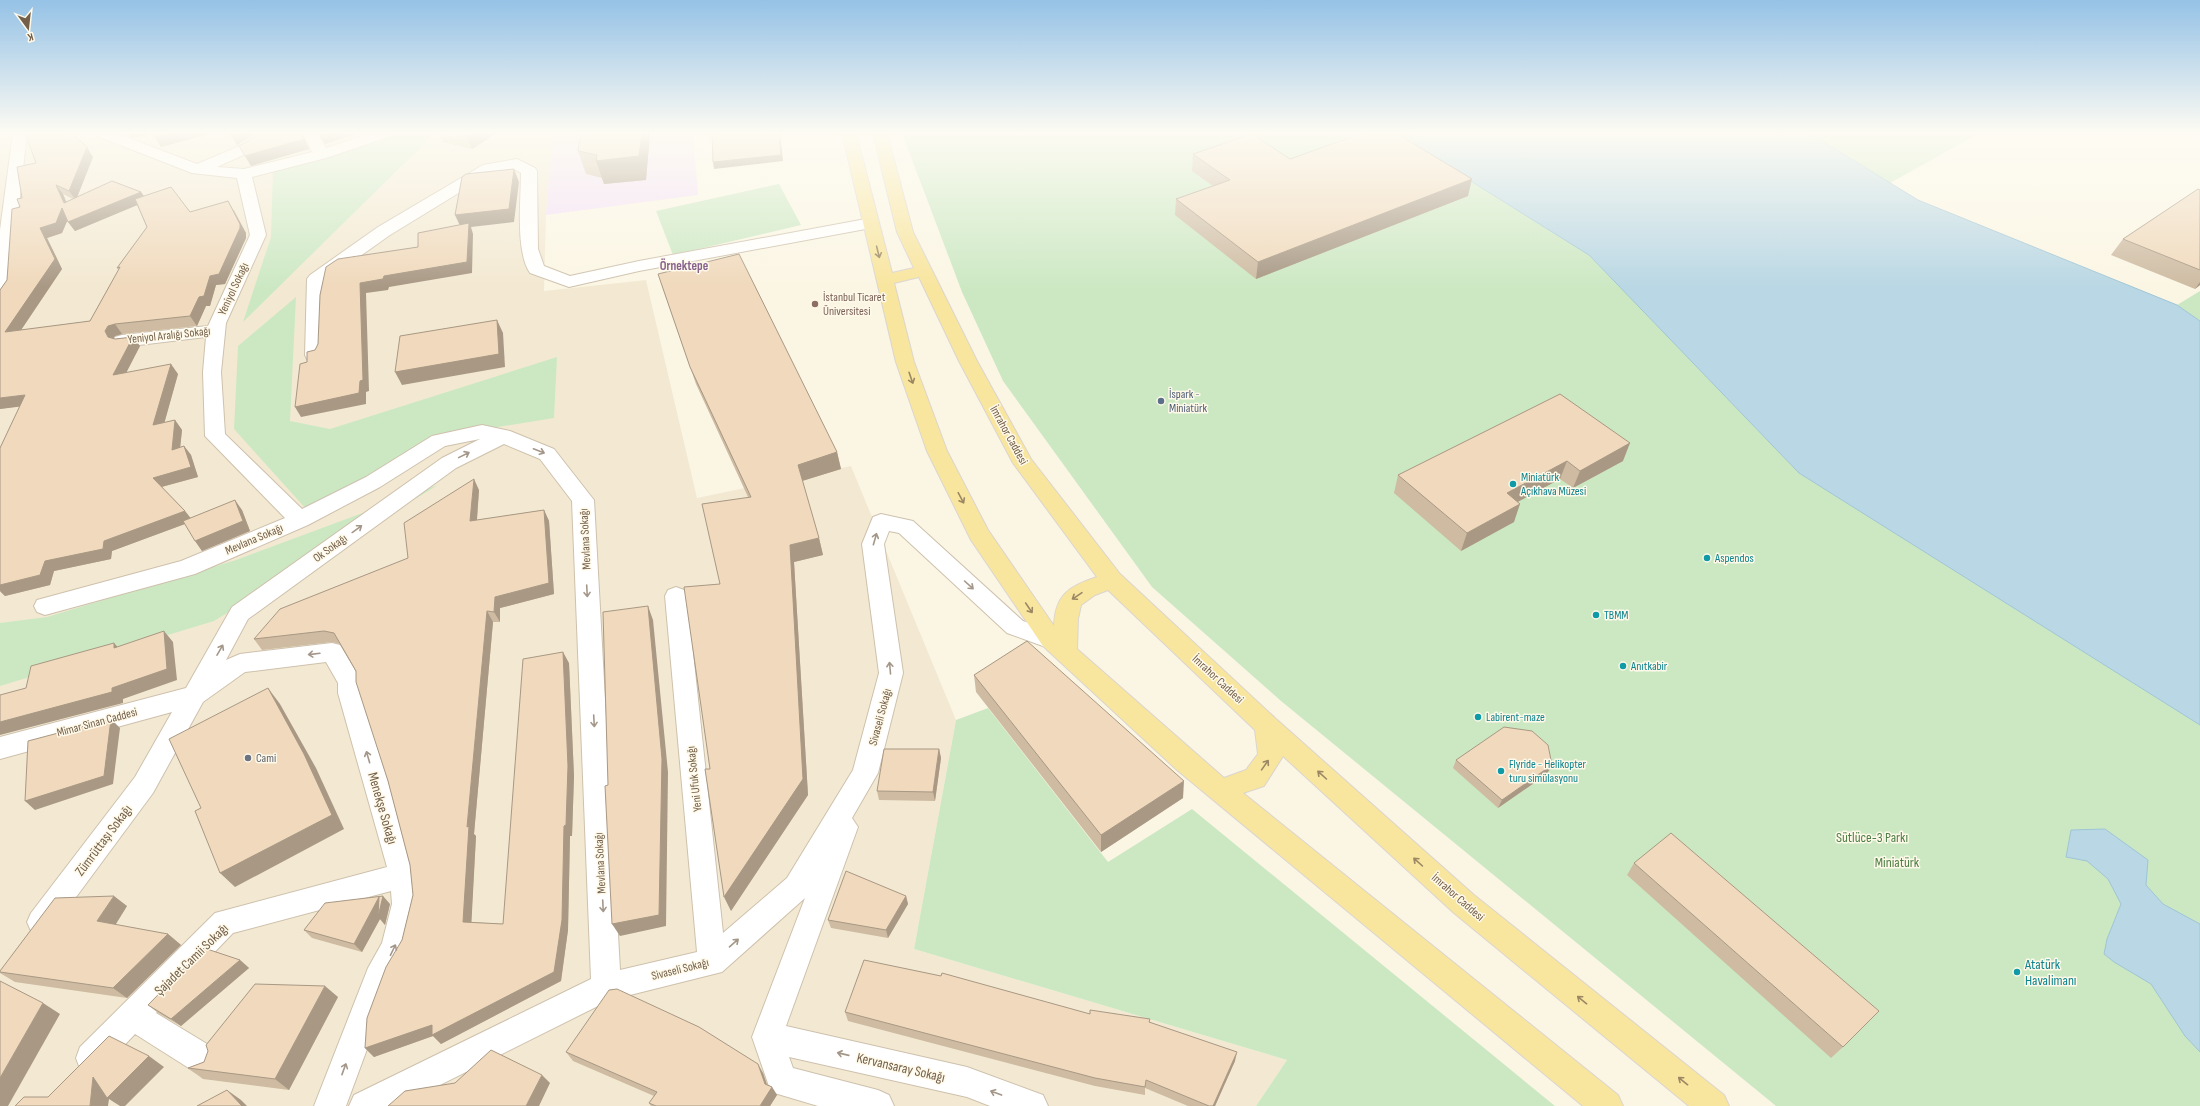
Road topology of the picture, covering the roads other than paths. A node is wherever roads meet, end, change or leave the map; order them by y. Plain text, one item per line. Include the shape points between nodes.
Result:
1 (14, 185) edge
2 (246, 185) edge
3 (461, 185) edge
4 (529, 185) edge
5 (862, 185) edge
6 (893, 185) edge
7 (871, 223) junction
8 (924, 271) junction
9 (885, 280) junction
10 (0, 295) edge
11 (217, 330) junction
12 (122, 340) edge
13 (314, 355) edge
14 (503, 436) junction
15 (300, 520) junction
16 (1112, 580) junction
17 (676, 596) dead end
18 (45, 606) dead end
19 (1058, 646) junction
20 (193, 696) junction
21 (1267, 726) junction
22 (0, 748) edge
23 (865, 773) junction
24 (1221, 790) junction
25 (403, 875) junction
26 (29, 938) edge
27 (712, 962) junction
28 (606, 987) junction
29 (133, 1016) junction
30 (767, 1037) junction
31 (206, 1061) edge
32 (71, 1078) edge
33 (330, 1106) edge
34 (365, 1106) edge
35 (878, 1106) edge
36 (1032, 1106) edge
37 (1607, 1106) edge
38 (1714, 1106) edge

1 - 10 street via 4,290
2 - 11 street, Yeniyol Sokağı via 258,235 217,323
3 - 13 street via 384,230 316,279
4 - 7 street via 530,249 536,269 569,282 640,266
5 - 7 main road
6 - 8 main road, İmrahor Caddesi via 905,232
7 -> 9 main road
8 - 9 main road
8 - 16 main road, İmrahor Caddesi via 968,361 1023,463
9 -> 19 main road via 905,362 937,451 980,534
11 - 12 street, Yeniyol Aralığı Sokağı
11 - 15 street, Yeniyol Sokağı via 212,372 215,436
14 - 15 street, Mevlana Sokağı via 482,432 439,441 372,482
20 -> 14 street, Ok Sokağı via 240,613 449,462
14 -> 28 street, Mevlana Sokağı via 548,454 583,500
15 - 18 street, Mevlana Sokağı via 187,568
16 -> 19 main road via 1087,589 1071,600
16 - 21 main road, İmrahor Caddesi
17 - 27 street, Yeni Ufuk Sokağı
23 -> 19 street, Sivaseli Sokağı via 891,673 873,544 881,522 905,526 1015,627
19 - 24 main road via 1186,762
20 - 22 street, Mimar Sinan Caddesi
25 -> 20 street, Menekşe Sokağı via 350,693 350,682 332,652 240,663
20 - 26 street, Zümrüttaşı Sokağı via 144,785
24 -> 21 main road via 1255,778 1271,756
38 -> 21 main road, İmrahor Caddesi via 1464,904
27 -> 23 street, Sivaseli Sokağı via 797,887
23 - 30 street
24 - 37 main road
25 - 29 street, Şajadet Camii Sokağı via 225,922
33 -> 25 street, Menekşe Sokağı via 382,968 395,949 406,904
27 - 28 street, Sivaseli Sokağı
28 - 34 street, Sivaseli Sokağı
29 - 31 street
29 - 32 street, Şajadet Camii Sokağı
30 - 35 street via 782,1081
36 -> 30 street, Kervansaray Sokağı via 967,1082

